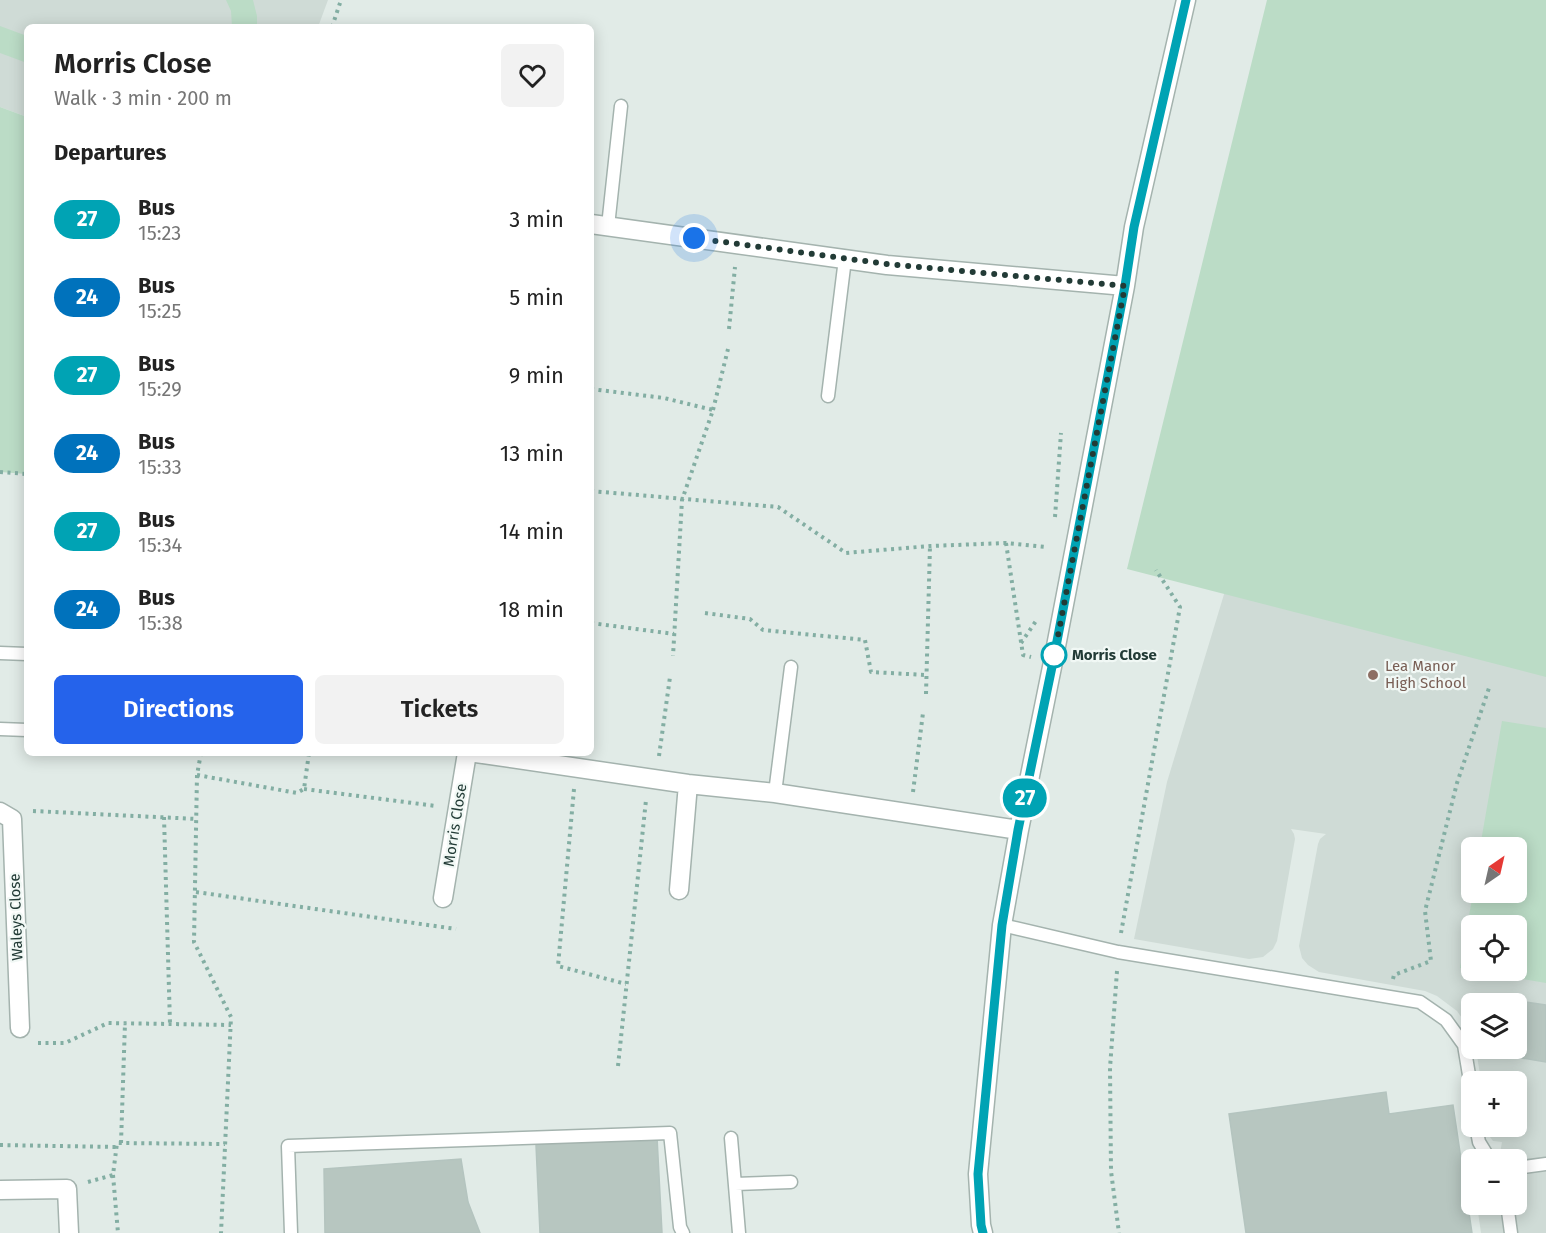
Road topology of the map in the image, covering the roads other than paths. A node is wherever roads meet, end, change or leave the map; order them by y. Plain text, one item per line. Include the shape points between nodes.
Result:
1 (1186, 0) edge
2 (621, 106) dead end
3 (600, 225) edge
4 (845, 259) junction
5 (1125, 286) junction
6 (828, 396) dead end
7 (0, 653) edge
8 (24, 654) edge
9 (791, 667) dead end
10 (0, 729) edge
11 (24, 730) edge
12 (467, 756) edge
13 (497, 756) edge
14 (688, 784) junction
15 (775, 793) junction
16 (6, 816) edge
17 (1018, 830) junction
18 (679, 890) dead end
19 (443, 898) dead end
20 (1002, 925) junction
21 (20, 1028) dead end
22 (1468, 1071) edge
23 (731, 1138) dead end
24 (1546, 1164) edge
25 (1527, 1167) edge
26 (791, 1182) dead end
27 (735, 1184) junction
28 (0, 1190) edge
29 (1509, 1215) edge
30 (69, 1233) edge
31 (291, 1233) edge
32 (683, 1233) edge
33 (739, 1233) edge
34 (983, 1233) edge
35 (1511, 1233) edge

1 - 5 street via 1134,227
2 - 3 lane
3 - 4 street
4 - 5 street
4 - 6 lane
5 - 17 street
7 - 8 lane
9 - 15 lane
10 - 11 lane
12 - 19 street, Morris Close
13 - 14 street
14 - 15 street
14 - 18 street
15 - 17 street
16 - 21 street, Waleys Close
17 - 20 street
20 - 22 lane via 1118,951 1420,1002 1446,1020 1464,1044
20 - 34 street via 978,1174
23 - 27 lane
24 - 25 lane
26 - 27 lane
27 - 33 lane
28 - 30 street via 67,1189
29 - 35 lane
31 - 32 lane via 288,1146 670,1133

